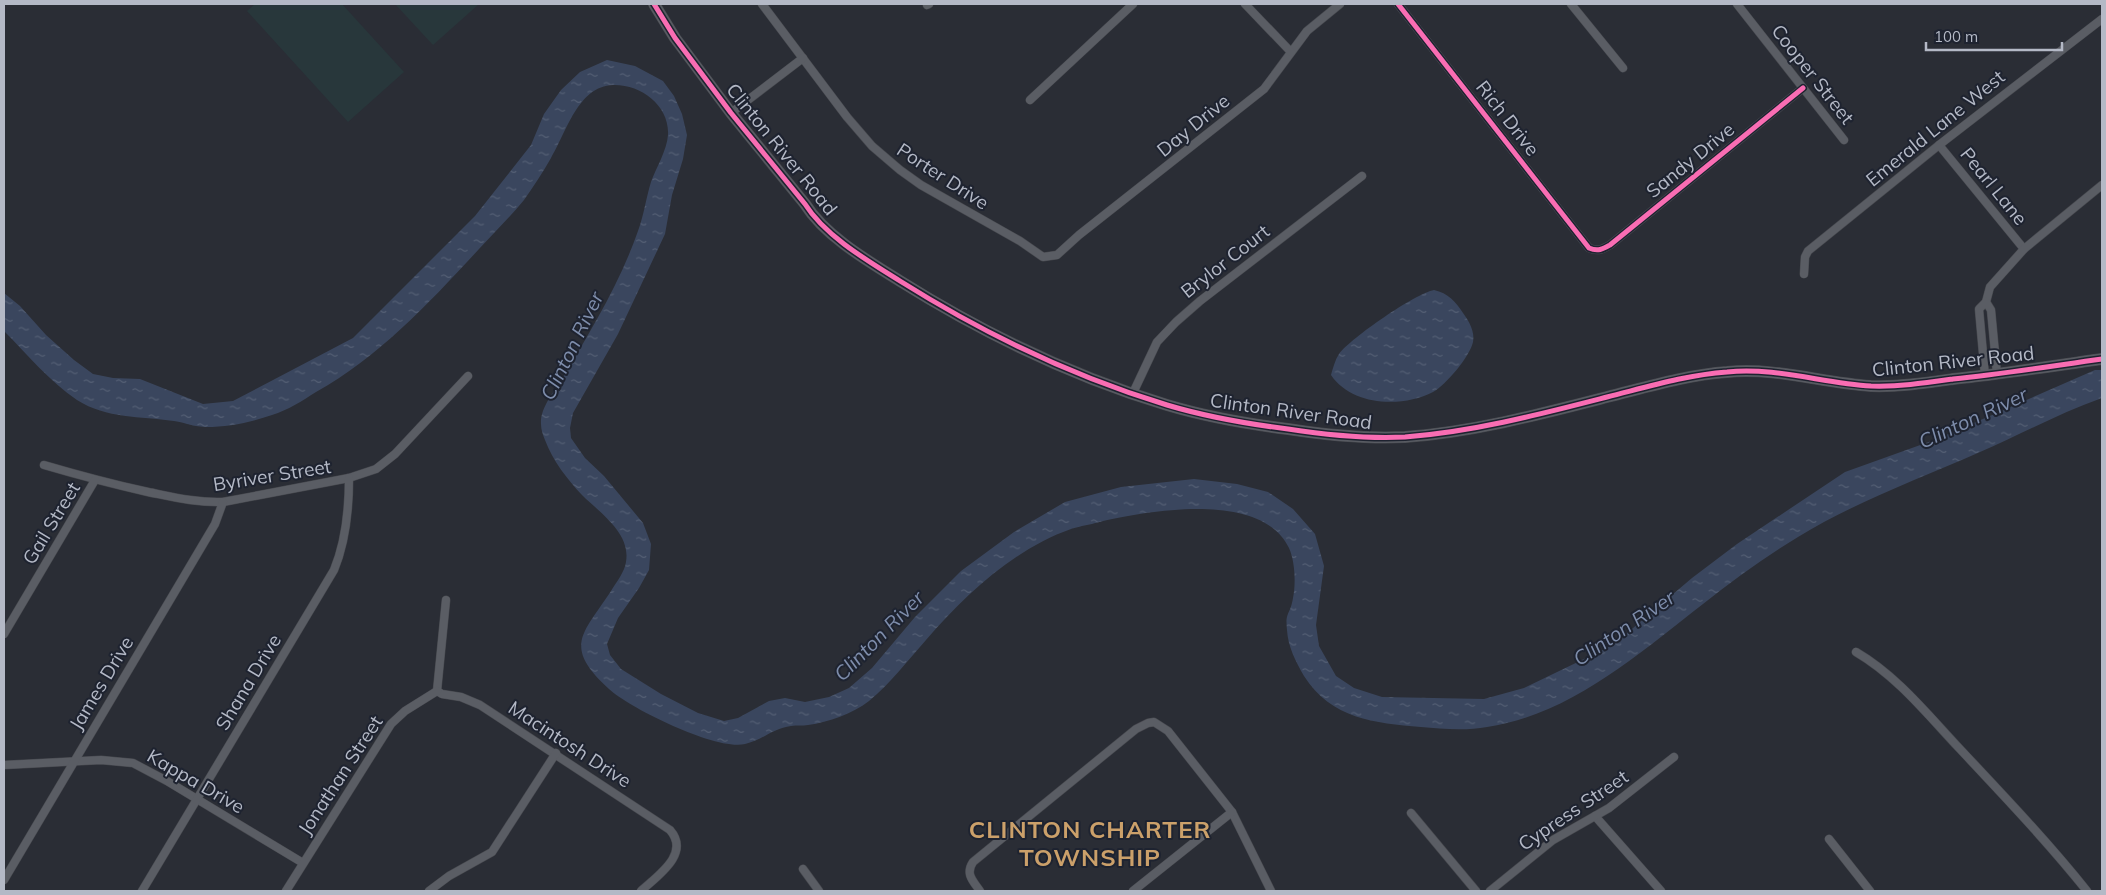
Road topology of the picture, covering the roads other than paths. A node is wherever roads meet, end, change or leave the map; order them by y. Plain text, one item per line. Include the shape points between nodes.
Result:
1 (654, 4) edge
2 (762, 4) edge
3 (1133, 4) edge
4 (1245, 4) edge
5 (1340, 4) edge
6 (1398, 4) edge
7 (1571, 4) edge
8 (1737, 4) edge
9 (2102, 19) edge
10 (1291, 52) junction
11 (802, 58) junction
12 (1623, 68) dead end
13 (1803, 88) junction
14 (1030, 100) dead end
15 (731, 113) junction
16 (1844, 140) dead end
17 (1939, 145) junction
18 (1362, 176) dead end
19 (2102, 185) edge
20 (2024, 249) junction
21 (1595, 251) joint
22 (1051, 257) joint
23 (1804, 274) dead end
24 (1986, 302) junction
25 (2102, 359) edge
26 (1997, 374) junction
27 (468, 376) dead end
28 (1985, 376) junction
29 (1133, 393) junction
30 (44, 465) dead end
31 (349, 478) junction
32 (95, 480) junction
33 (223, 502) junction
34 (446, 600) dead end
35 (4, 634) edge
36 (1856, 652) dead end
37 (437, 691) junction
38 (556, 753) junction
39 (1674, 757) dead end
40 (73, 762) junction
41 (4, 764) edge
42 (196, 799) junction
43 (1232, 812) junction
44 (1411, 814) dead end
45 (1595, 816) junction
46 (1829, 839) dead end
47 (303, 863) junction
48 (803, 869) dead end
49 (4, 880) edge
50 (142, 891) edge
51 (286, 891) edge
52 (429, 891) edge
53 (641, 891) edge
54 (819, 891) edge
55 (980, 891) edge
56 (1134, 891) edge
57 (1271, 891) edge
58 (1476, 891) edge
59 (1490, 891) edge
60 (1661, 891) edge
61 (1870, 891) edge
62 (2087, 891) edge

1 - 15 street, Clinton River Road
2 - 11 street, Porter Drive
3 - 14 street
4 - 10 street
5 - 10 street, Day Drive via 1307,31
6 - 21 street, Rich Drive
7 - 12 street
8 - 13 street, Cooper Street
9 - 17 street, Emerald Lane West
10 - 22 street, Day Drive via 1264,89 1064,250
11 - 15 street
11 - 22 street, Porter Drive via 850,121 893,165 1036,253
13 - 16 street, Cooper Street
13 - 21 street, Sandy Drive via 1610,245
15 - 29 street, Clinton River Road via 814,218 882,270 1024,349
17 - 20 street, Pearl Lane
17 - 23 street, Emerald Lane West via 1808,251
18 - 29 street, Brylor Court via 1176,322 1157,342
19 - 20 street
20 - 24 street via 1990,287
24 - 26 street via 1991,310
24 - 28 street via 1979,310
25 - 26 street, Clinton River Road
26 - 28 street, Clinton River Road
27 - 31 street, Byriver Street via 388,460 369,472
28 - 29 street, Clinton River Road via 1869,386 1778,373 1726,372 1674,380 1514,419 1428,434 1381,438 1307,432 1238,421 1183,409
30 - 32 street, Byriver Street
31 - 33 street, Byriver Street
31 - 42 street, Shana Drive via 347,520 334,570
32 - 33 street, Byriver Street via 190,500
32 - 35 street, Gail Street
33 - 40 street, James Drive via 215,524
34 - 37 street
36 - 62 street via 1878,665 1914,701 2054,849
37 - 38 street, Macintosh Drive via 480,705
37 - 47 street, Jonathan Street via 391,724
38 - 52 street via 492,852
38 - 53 street, Macintosh Drive via 673,834 677,853
39 - 45 street, Cypress Street
40 - 41 street, Kappa Drive
40 - 42 street, Kappa Drive via 133,763
40 - 49 street, James Drive
42 - 47 street, Kappa Drive
42 - 50 street, Shana Drive
43 - 55 street via 1168,731 1154,722 1148,723 1136,729 973,862 969,874
43 - 56 street
43 - 57 street
44 - 58 street
45 - 59 street, Cypress Street via 1553,840
45 - 60 street
46 - 61 street
47 - 51 street, Jonathan Street
48 - 54 street

